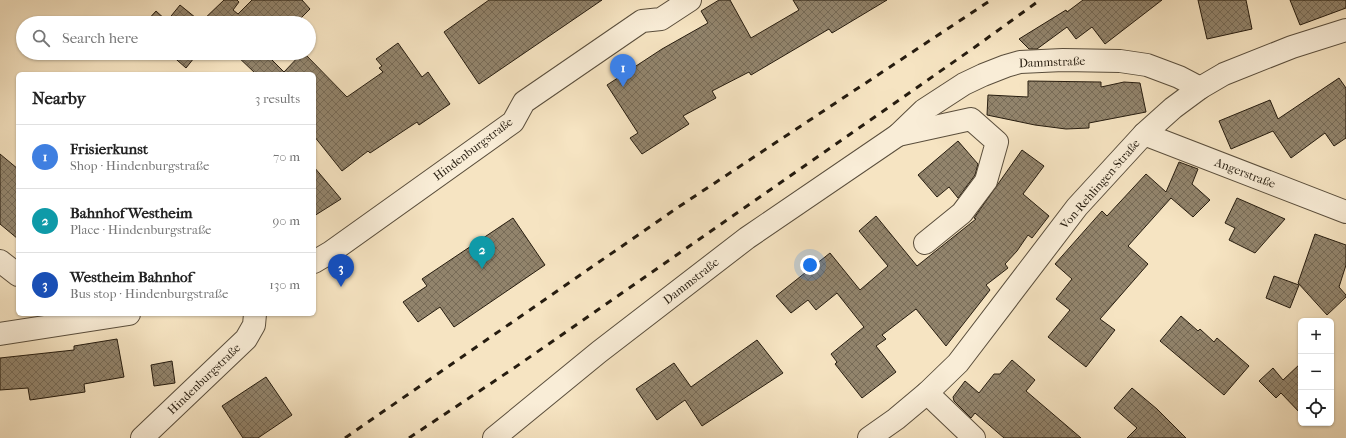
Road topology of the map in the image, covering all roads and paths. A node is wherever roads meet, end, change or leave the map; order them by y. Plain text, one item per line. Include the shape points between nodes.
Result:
1 (690, 0) edge
2 (1346, 30) edge
3 (1200, 88) junction
4 (1144, 134) junction
5 (898, 136) junction
6 (1346, 212) edge
7 (925, 243) dead end
8 (0, 261) edge
9 (316, 261) edge
10 (16, 273) edge
11 (99, 316) edge
12 (255, 316) edge
13 (38, 320) edge
14 (0, 334) edge
15 (927, 393) junction
16 (142, 438) edge
17 (494, 438) edge
18 (869, 438) edge
19 (974, 438) edge

1 - 9 street, Hindenburgstraße via 661,19 642,21 546,86 524,102 513,122
2 - 3 street, Von-Rehlingen-Straße via 1257,60
3 - 4 street, Von-Rehlingen-Straße
3 - 5 street, Dammstraße via 1147,65 1120,61 1020,62 983,74 964,84 924,110
4 - 6 street, Angerstraße
4 - 15 street, Von-Rehlingen-Straße via 1077,207 958,363
5 - 7 street, Dammstraße via 971,118 997,142 986,181 962,213
5 - 17 street, Dammstraße via 747,238 599,352
8 - 10 street
11 - 13 street
12 - 16 street, Hindenburgstraße via 254,325 246,339
13 - 14 street
15 - 18 street, Von-Rehlingen-Straße
15 - 19 street

